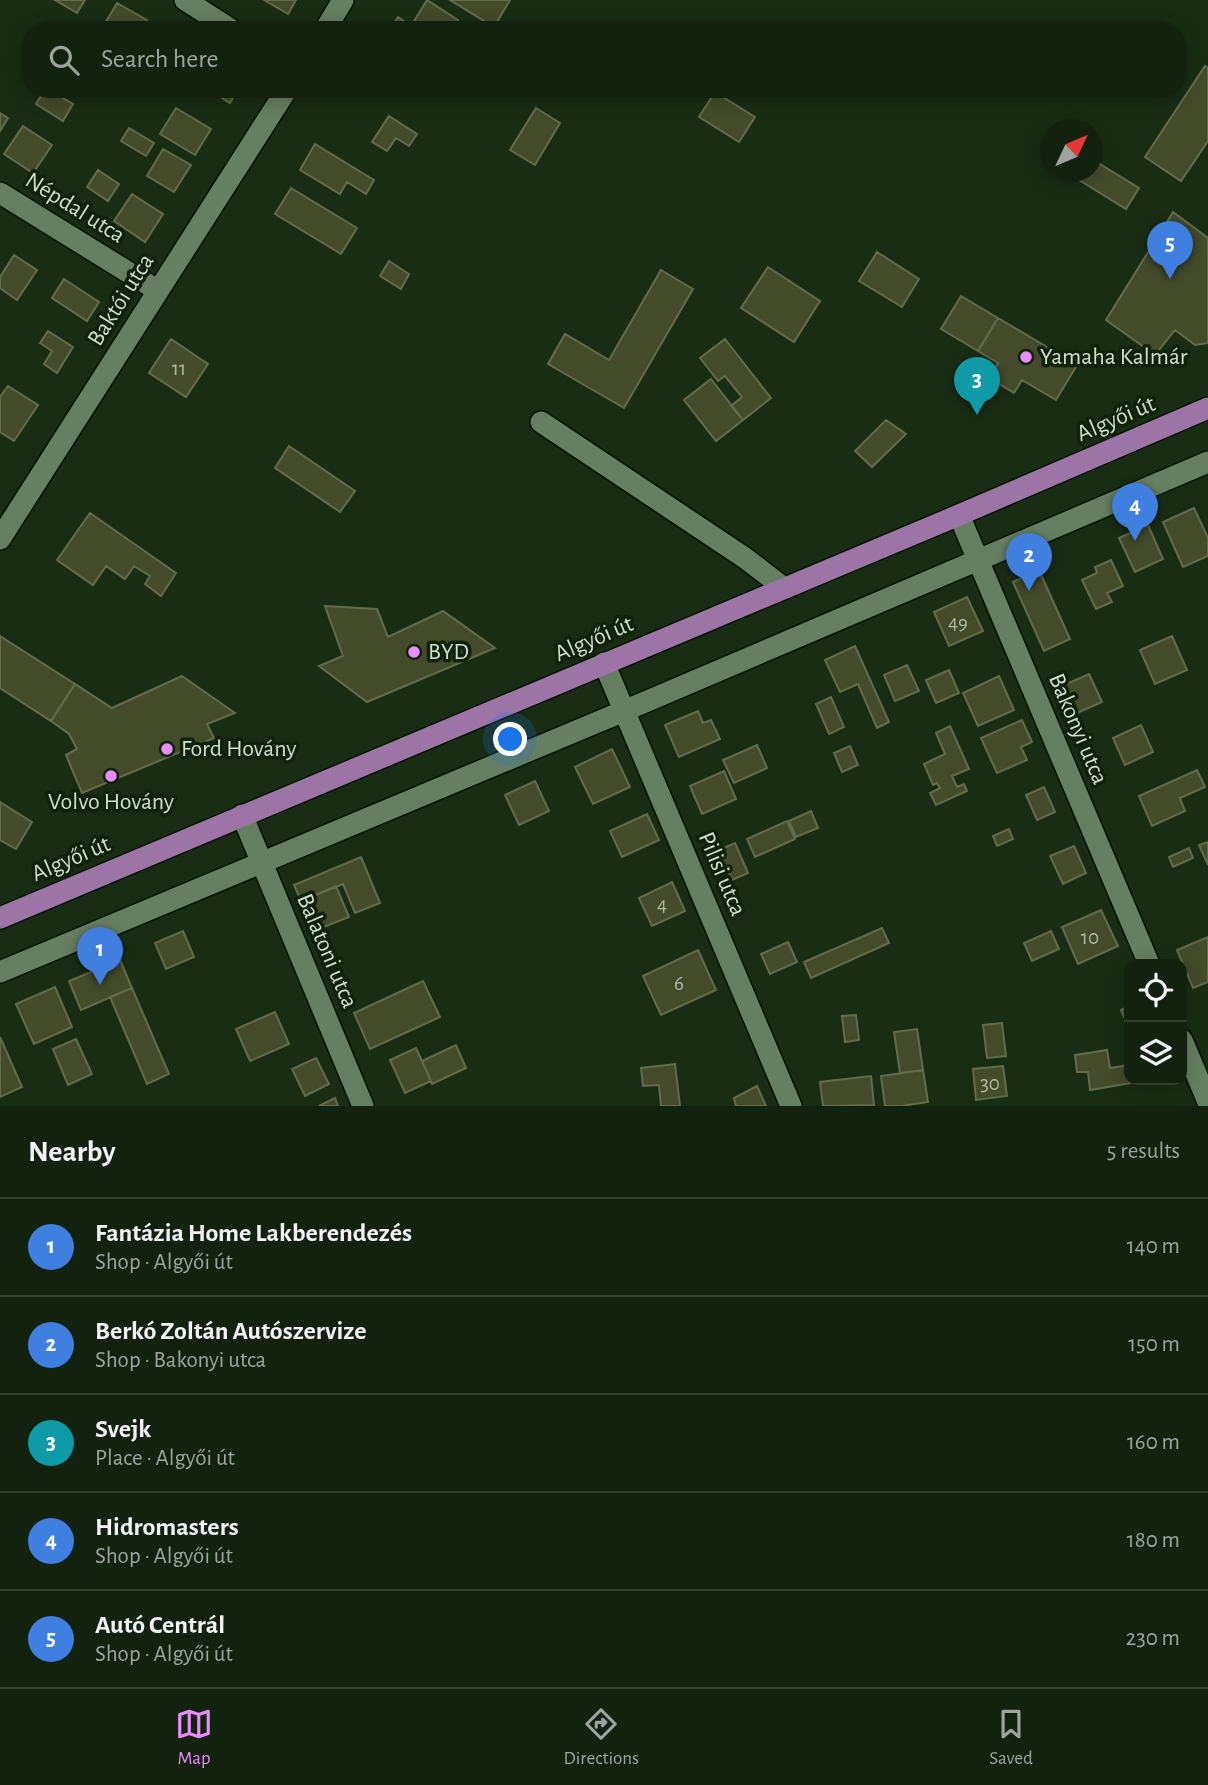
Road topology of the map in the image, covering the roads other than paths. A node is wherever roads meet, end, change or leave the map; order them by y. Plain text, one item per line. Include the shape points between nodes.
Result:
1 (185, 0) edge
2 (343, 0) edge
3 (218, 21) edge
4 (330, 21) edge
5 (281, 98) edge
6 (0, 193) edge
7 (157, 290) junction
8 (1208, 408) edge
9 (541, 422) dead end
10 (1208, 462) edge
11 (959, 515) junction
12 (0, 539) edge
13 (977, 560) junction
14 (784, 588) junction
15 (604, 663) junction
16 (624, 711) junction
17 (242, 815) junction
18 (261, 863) junction
19 (0, 918) edge
20 (1147, 959) edge
21 (0, 972) edge
22 (1187, 1052) edge
23 (1208, 1102) edge
24 (363, 1106) edge
25 (792, 1106) edge

1 - 3 street
2 - 4 street
5 - 7 street, Baktói utca
6 - 7 street, Népdal utca
7 - 12 street, Baktói utca
8 - 11 main road, Algyői út
9 - 14 street
10 - 13 street
11 - 13 street, Bakonyi utca
11 - 14 main road, Algyői út
13 - 16 street
13 - 20 street, Bakonyi utca
14 - 15 main road, Algyői út
15 - 16 street, Pilisi utca
15 - 17 main road, Algyői út
16 - 18 street
16 - 25 street, Pilisi utca
17 - 18 street, Balatoni utca
17 - 19 main road, Algyői út
18 - 21 street
18 - 24 street, Balatoni utca
22 - 23 street

